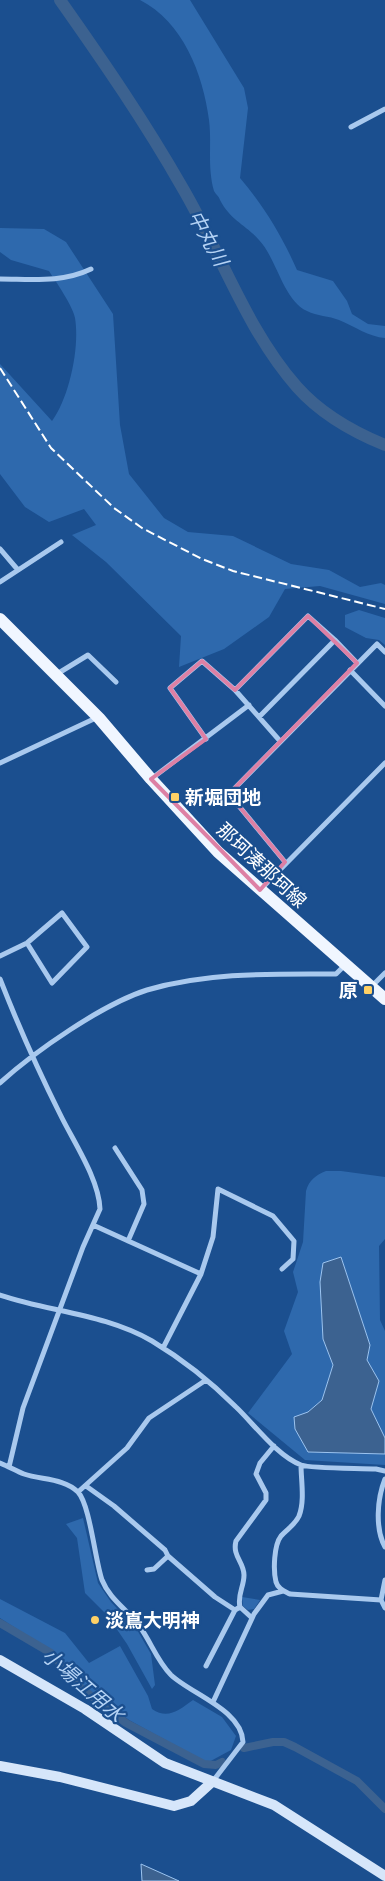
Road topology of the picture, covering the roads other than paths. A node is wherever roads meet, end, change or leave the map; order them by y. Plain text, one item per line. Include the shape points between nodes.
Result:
1 (385, 109) edge
2 (351, 127) dead end
3 (91, 269) dead end
4 (0, 279) edge
5 (61, 542) dead end
6 (0, 549) edge
7 (18, 570) junction
8 (0, 582) edge
9 (0, 619) edge
10 (335, 640) junction
11 (385, 652) edge
12 (357, 663) junction
13 (350, 670) junction
14 (56, 675) junction
15 (116, 682) dead end
16 (235, 690) junction
17 (248, 705) junction
18 (385, 706) edge
19 (98, 717) junction
20 (259, 717) junction
21 (206, 739) junction
22 (280, 741) junction
23 (385, 762) edge
24 (0, 763) edge
25 (151, 779) junction
26 (285, 862) junction
27 (260, 890) junction
28 (27, 943) junction
29 (0, 956) edge
30 (345, 965) junction
31 (385, 972) edge
32 (0, 979) edge
33 (372, 987) junction
34 (385, 999) edge
35 (34, 1056) junction
36 (0, 1083) edge
37 (115, 1148) dead end
38 (93, 1225) junction
39 (128, 1241) junction
40 (282, 1269) dead end
41 (201, 1274) junction
42 (0, 1295) edge
43 (60, 1311) junction
44 (163, 1348) junction
45 (206, 1380) junction
46 (274, 1446) junction
47 (0, 1463) edge
48 (301, 1465) junction
49 (10, 1467) junction
50 (385, 1471) edge
51 (385, 1479) edge
52 (86, 1486) junction
53 (78, 1492) junction
54 (385, 1547) edge
55 (168, 1556) junction
56 (147, 1570) dead end
57 (385, 1580) edge
58 (283, 1591) junction
59 (381, 1600) junction
60 (237, 1608) junction
61 (385, 1608) edge
62 (252, 1618) junction
63 (0, 1660) edge
64 (206, 1666) dead end
65 (213, 1702) junction
66 (0, 1766) edge
67 (212, 1782) junction
68 (385, 1876) edge

1 - 2 street
3 - 4 street via 75,277 57,279
5 - 7 street
6 - 7 street
7 - 8 street
9 - 14 main road, 那珂湊那珂線
10 - 12 street
10 - 16 street via 308,616
10 - 20 street
11 - 12 street via 377,644
12 - 13 street
13 - 18 street
13 - 22 street
14 - 15 street via 88,655
14 - 19 main road, 那珂湊那珂線
16 - 17 street
16 - 21 street via 202,661 170,688
17 - 20 street
17 - 21 street
19 - 24 street
19 - 25 main road, 那珂湊那珂線
20 - 22 street
21 - 25 street
22 - 26 street via 229,794
23 - 26 street
25 - 27 main road, 那珂湊那珂線 via 218,852
26 - 27 street
27 - 30 main road, 那珂湊那珂線
28 - 28 street via 62,913 88,947 52,983
28 - 29 street
30 - 33 main road, 那珂湊那珂線
30 - 35 street via 336,974 237,976 147,990 117,1003
31 - 33 street
32 - 35 street
33 - 34 main road, 那珂湊那珂線
35 - 36 street
35 - 38 street via 96,1188 100,1209
37 - 39 street via 142,1190 144,1204
38 - 39 street
38 - 43 street
39 - 41 street
40 - 41 street via 293,1259 294,1242 273,1216 218,1189 213,1237
41 - 44 street
42 - 43 street
43 - 44 street via 96,1318 136,1333
43 - 49 street via 23,1408
44 - 45 street
45 - 46 street
45 - 52 street via 149,1418 127,1448
46 - 48 street
46 - 60 street via 257,1469 257,1479 266,1493 266,1500 234,1547 244,1572
47 - 49 street
48 - 50 street
48 - 58 street via 299,1515 293,1526 281,1536 276,1549 276,1581
49 - 53 street via 62,1483
51 - 54 street via 379,1531
52 - 53 street
52 - 55 street via 114,1506
53 - 65 street via 86,1511 103,1581 113,1599 140,1626 168,1672
55 - 56 street via 160,1565
55 - 60 street via 215,1597
57 - 59 street
58 - 59 street
58 - 62 street via 268,1595
59 - 61 street
60 - 62 street
60 - 64 street
62 - 65 street
63 - 67 street via 85,1709 150,1754
65 - 67 street via 241,1730 243,1742
66 - 67 street via 69,1779 174,1806 191,1801
67 - 68 street via 274,1805

